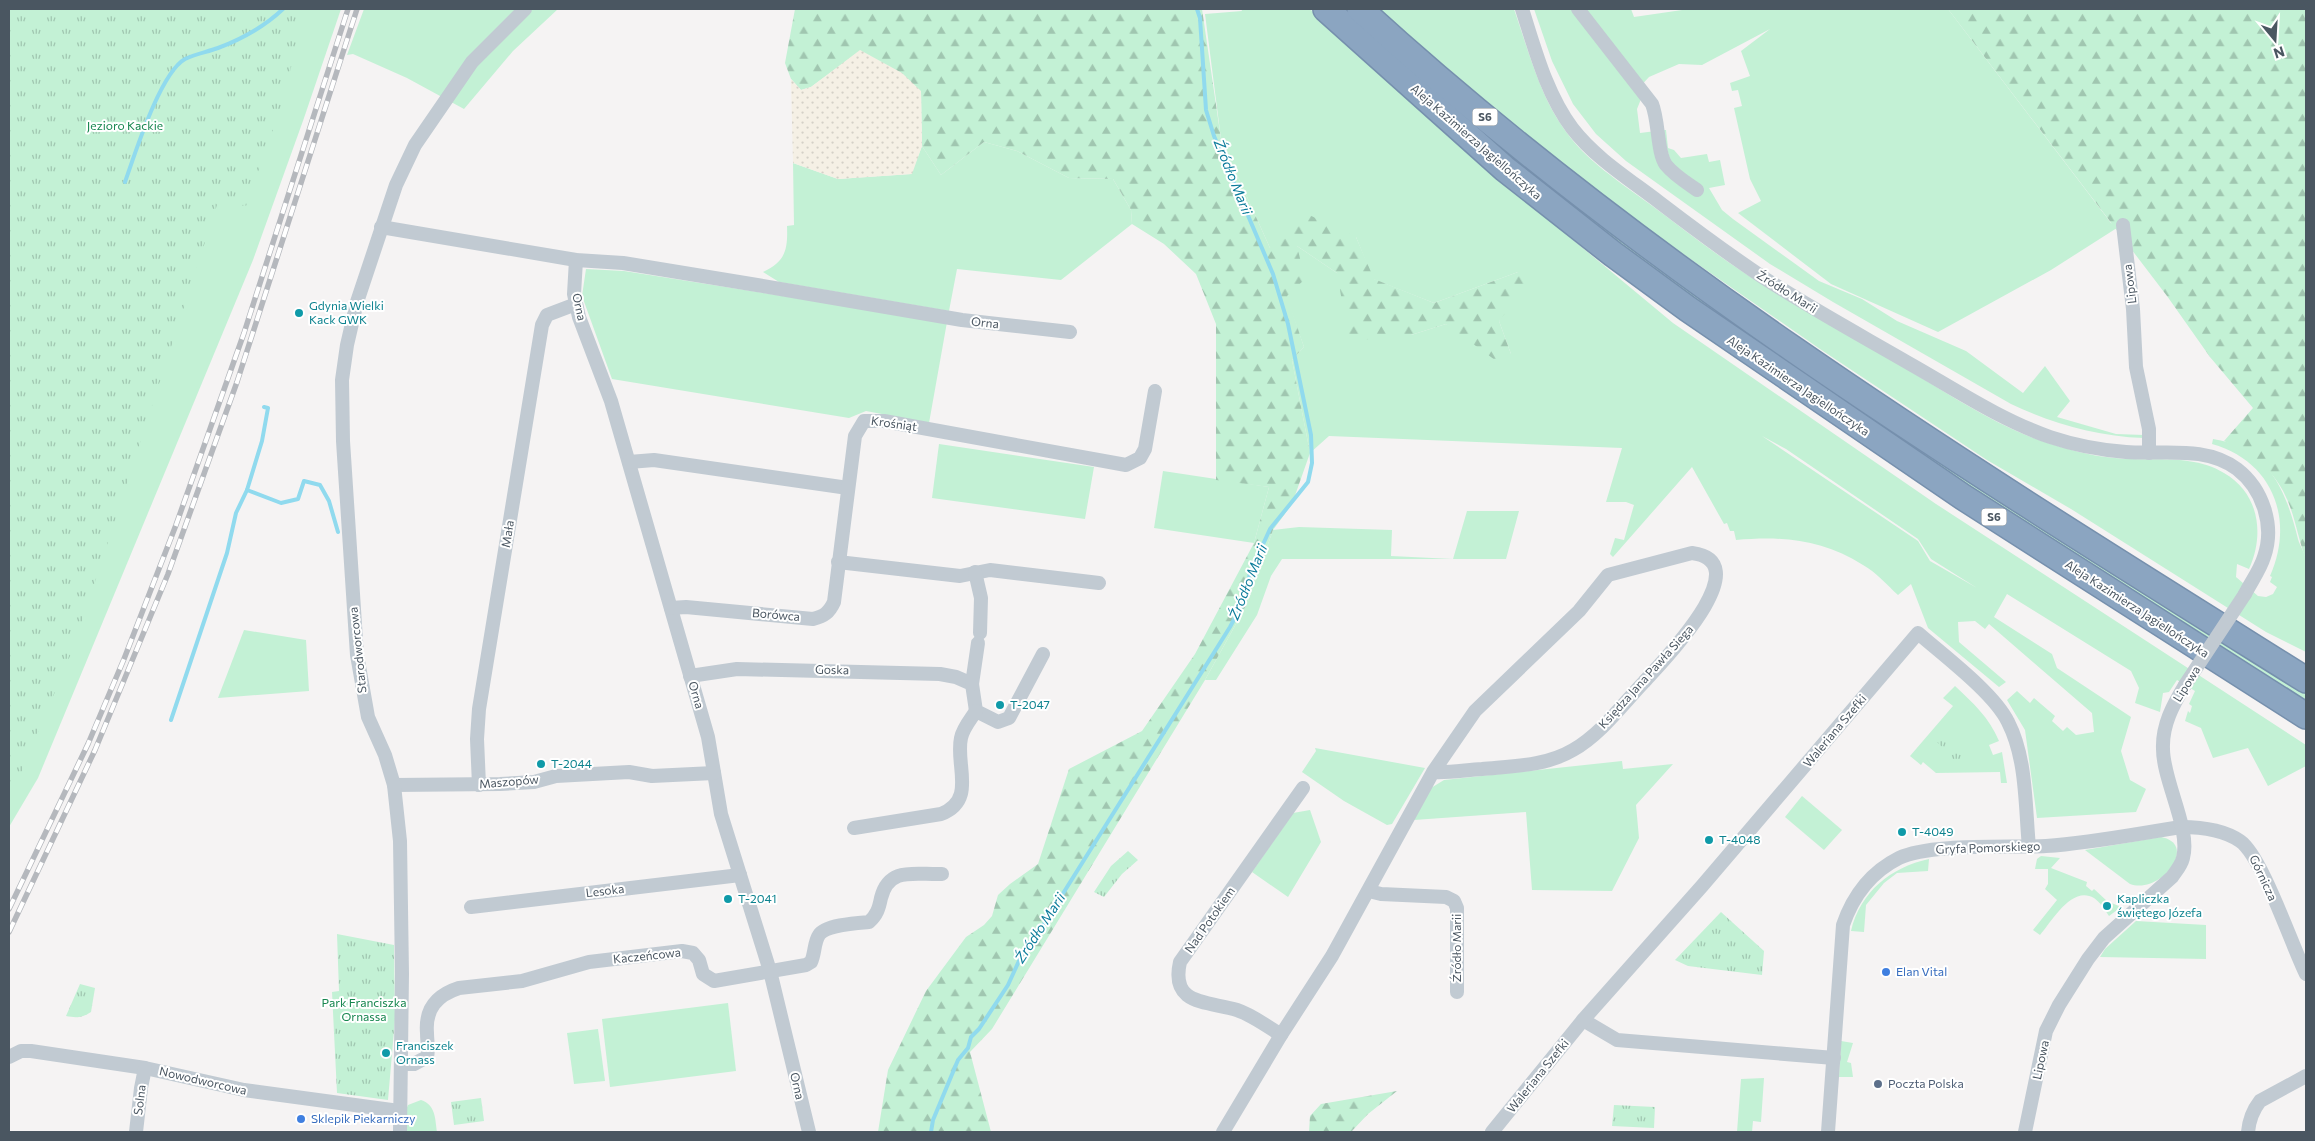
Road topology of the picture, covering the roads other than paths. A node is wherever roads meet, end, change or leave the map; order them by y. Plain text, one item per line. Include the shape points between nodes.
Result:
1 (525, 9) edge
2 (1326, 9) edge
3 (1360, 9) edge
4 (1522, 9) edge
5 (1578, 9) edge
6 (1697, 190) dead end
7 (2123, 225) dead end
8 (381, 227) junction
9 (576, 260) junction
10 (576, 304) junction
11 (1070, 332) dead end
12 (1155, 390) dead end
13 (2149, 453) junction
14 (630, 462) junction
15 (848, 488) junction
16 (838, 562) junction
17 (975, 572) junction
18 (1099, 583) dead end
19 (671, 608) junction
20 (2199, 613) junction
21 (1043, 654) dead end
22 (2306, 661) edge
23 (690, 676) junction
24 (2306, 680) edge
25 (972, 684) junction
26 (976, 711) junction
27 (2306, 716) edge
28 (1433, 772) junction
29 (714, 773) junction
30 (394, 785) junction
31 (479, 785) junction
32 (1303, 788) dead end
33 (854, 828) dead end
34 (2181, 828) junction
35 (2029, 847) junction
36 (942, 874) dead end
37 (740, 875) junction
38 (1369, 891) junction
39 (471, 907) dead end
40 (770, 971) junction
41 (2306, 974) edge
42 (1457, 992) dead end
43 (1583, 1020) junction
44 (1281, 1035) junction
45 (9, 1057) edge
46 (1834, 1058) junction
47 (401, 1064) junction
48 (146, 1068) junction
49 (2306, 1076) edge
50 (399, 1111) junction
51 (136, 1132) edge
52 (400, 1132) edge
53 (809, 1132) edge
54 (1223, 1132) edge
55 (1492, 1132) edge
56 (1828, 1132) edge
57 (2025, 1132) edge
58 (2248, 1132) edge

1 - 8 street via 472,62 415,145
2 - 27 highway, Aleja Kazimierza Jagiellończyka / S6 via 1505,168 1688,309 1963,496
3 - 20 highway, Aleja Kazimierza Jagiellończyka / S6 via 1515,142 1780,342 1908,428
4 - 13 street, Źródło Marii via 1549,88 1577,134 1598,156 1728,253 1807,305 2025,427 2090,447
5 - 6 street via 1652,104 1652,119 1665,164
7 - 13 street, Lipowa via 2136,367 2149,429
8 - 9 street, Orna
8 - 30 street, Starodworcowa via 347,345 342,380 343,441 357,655 368,717
9 - 10 street, Orna
9 - 11 street, Orna via 623,264 962,320
10 - 14 street, Orna
10 - 31 street, Mała via 547,315 542,326 479,709
12 - 15 street, Krośniąt via 1145,449 1140,458 1126,465 873,419 864,421 859,427
13 - 34 street, Lipowa, bridge via 2190,453 2215,458 2238,470 2255,489 2267,517 2268,539 2263,561 2172,707 2165,729 2165,768
14 - 15 street via 654,460
14 - 19 street, Orna
15 - 16 street, Borówca
16 - 17 street via 960,576
16 - 19 street, Borówca via 834,602 830,611 822,616
17 - 18 street via 990,570
17 - 25 street via 981,598
19 - 23 street, Orna
20 - 22 highway, S6
20 - 24 highway, Aleja Kazimierza Jagiellończyka / S6
21 - 26 street via 1009,718 998,722
23 - 25 street, Goska via 737,669 924,672 956,677
23 - 29 street, Orna via 708,737
25 - 26 street
26 - 33 street via 961,738 963,784 951,810
28 - 28 street, Księdza Jana Pawła Siega via 1555,759 1593,736 1682,640 1705,608 1714,584 1711,561 1704,555 1692,553 1608,575 1579,611 1475,711
28 - 38 street
29 - 31 street, Maszopów via 652,776 629,772
29 - 37 street, Orna
30 - 31 street, Maszopów
30 - 47 street, Starodworcowa via 400,841
32 - 44 street, Nad Potokiem via 1180,962 1177,974 1186,995 1198,1002 1236,1010
34 - 35 street, Gryfa Pomorskiego
34 - 41 street, Górnicza via 2194,827 2224,834 2248,848
34 - 57 street, Lipowa via 2185,847 2180,867 2172,878 2104,938 2059,1005 2046,1032
35 - 43 street, Waleriana Szefki via 2021,760 2008,721 1995,704 1918,633
35 - 46 street, Gryfa Pomorskiego via 1931,850 1901,857 1880,869 1863,886 1850,906 1843,926
36 - 40 street, Kaczeńcowa via 891,878 877,913 869,922 822,931 811,962
37 - 39 street, Lesoka
37 - 40 street, Orna
38 - 42 street, Źródło Marii via 1446,897 1454,901 1457,908
38 - 44 street
40 - 47 street, Kaczeńcowa via 714,981 703,974 693,953 682,951 589,962 522,982 459,988 449,991 433,1004 426,1020 427,1057 414,1064
40 - 53 street, Orna
43 - 46 street via 1617,1040
43 - 55 street, Waleriana Szefki
44 - 54 street
45 - 48 street, Nowodworcowa via 31,1050
46 - 56 street, Gryfa Pomorskiego
47 - 50 street, Starodworcowa
48 - 50 street, Nowodworcowa via 244,1090
48 - 51 street, Solna
49 - 58 street via 2260,1101 2248,1123
50 - 52 street, Starodworcowa

